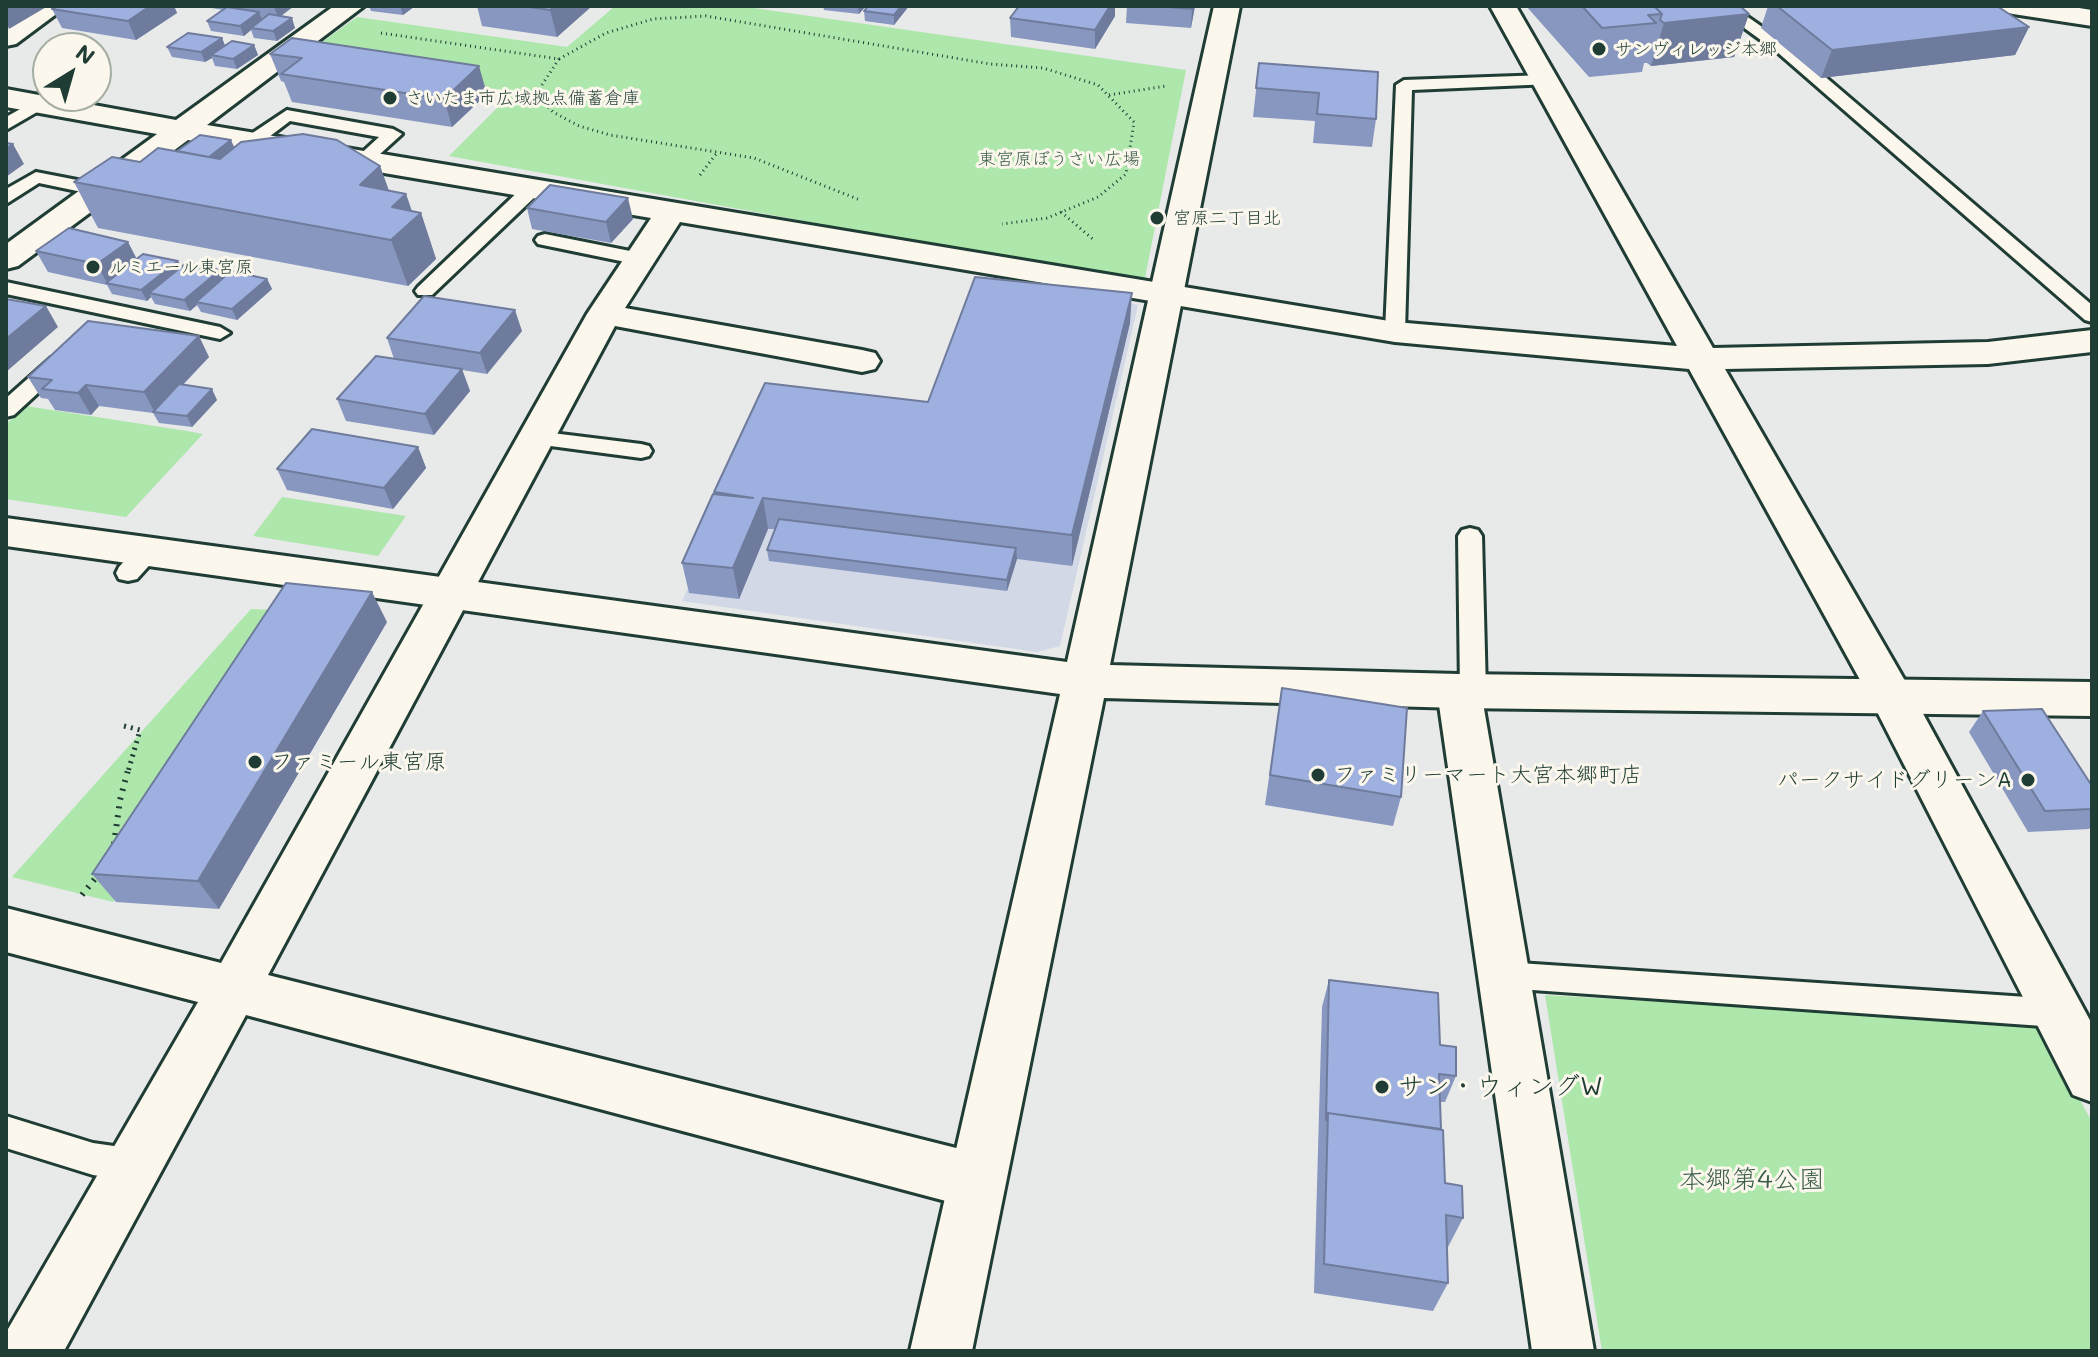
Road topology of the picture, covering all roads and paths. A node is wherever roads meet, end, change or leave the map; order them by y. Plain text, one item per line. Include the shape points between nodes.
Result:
1 (54, 6) edge
2 (351, 6) edge
3 (1227, 6) edge
4 (1503, 6) edge
5 (1722, 6) edge
6 (2013, 6) edge
7 (2086, 20) edge
8 (6, 38) edge
9 (313, 43) junction
10 (559, 59) junction
11 (1212, 78) junction
12 (1545, 80) junction
13 (1108, 96) junction
14 (22, 101) edge
15 (6, 125) edge
16 (182, 130) junction
17 (532, 189) junction
18 (101, 190) junction
19 (6, 198) edge
20 (872, 206) dead end
21 (671, 212) junction
22 (1000, 224) dead end
23 (545, 240) edge
24 (6, 259) edge
25 (640, 259) junction
26 (6, 288) edge
27 (425, 291) dead end
28 (1168, 295) junction
29 (604, 314) junction
30 (2092, 316) edge
31 (1395, 332) junction
32 (220, 333) dead end
33 (2092, 341) edge
34 (73, 350) edge
35 (1698, 359) junction
36 (862, 361) dead end
37 (6, 410) edge
38 (536, 438) junction
39 (641, 451) dead end
40 (6, 532) edge
41 (1470, 536) dead end
42 (449, 595) junction
43 (1085, 681) junction
44 (1466, 691) junction
45 (1892, 698) junction
46 (2092, 699) edge
47 (124, 726) dead end
48 (113, 847) edge
49 (102, 870) edge
50 (79, 900) dead end
51 (6, 930) edge
52 (1504, 975) junction
53 (234, 988) junction
54 (2057, 1013) junction
55 (2092, 1077) edge
56 (6, 1132) edge
57 (135, 1165) junction
58 (976, 1181) junction
59 (30, 1351) edge
60 (941, 1351) edge
61 (1563, 1351) edge

1 - 8 street
2 - 9 street
3 - 11 street
4 - 12 street
5 - 30 lane via 1782,48
6 - 7 street
9 - 10 path
9 - 16 street
10 - 13 path via 606,33 653,19 706,16 974,62 1043,68 1098,85
10 - 20 path via 536,94 553,112 579,126 754,158
11 - 13 path
11 - 28 street
12 - 31 lane via 1404,85
12 - 35 street
13 - 22 path via 1134,122 1126,174 1098,197 1047,218
14 - 15 lane
14 - 16 street
16 - 17 street
16 - 18 street
17 - 21 street
17 - 27 lane
18 - 19 lane via 36,177
18 - 24 street
21 - 25 street
21 - 28 street
23 - 25 lane
25 - 29 street
26 - 32 lane
28 - 31 street
28 - 43 street
29 - 36 street
29 - 38 street
31 - 35 street
33 - 35 street via 1988,353
34 - 37 lane
35 - 45 street
38 - 39 lane
38 - 42 street
40 - 42 street via 137,563
41 - 44 lane
42 - 43 street
42 - 53 street
43 - 44 street
43 - 58 street
44 - 45 street
44 - 52 street
45 - 46 street
45 - 54 street
47 - 48 path via 140,730
49 - 50 path
51 - 53 street
52 - 54 lane
52 - 61 street
53 - 57 street
53 - 58 street
54 - 55 street
56 - 57 lane via 93,1159
57 - 59 street
58 - 60 street

